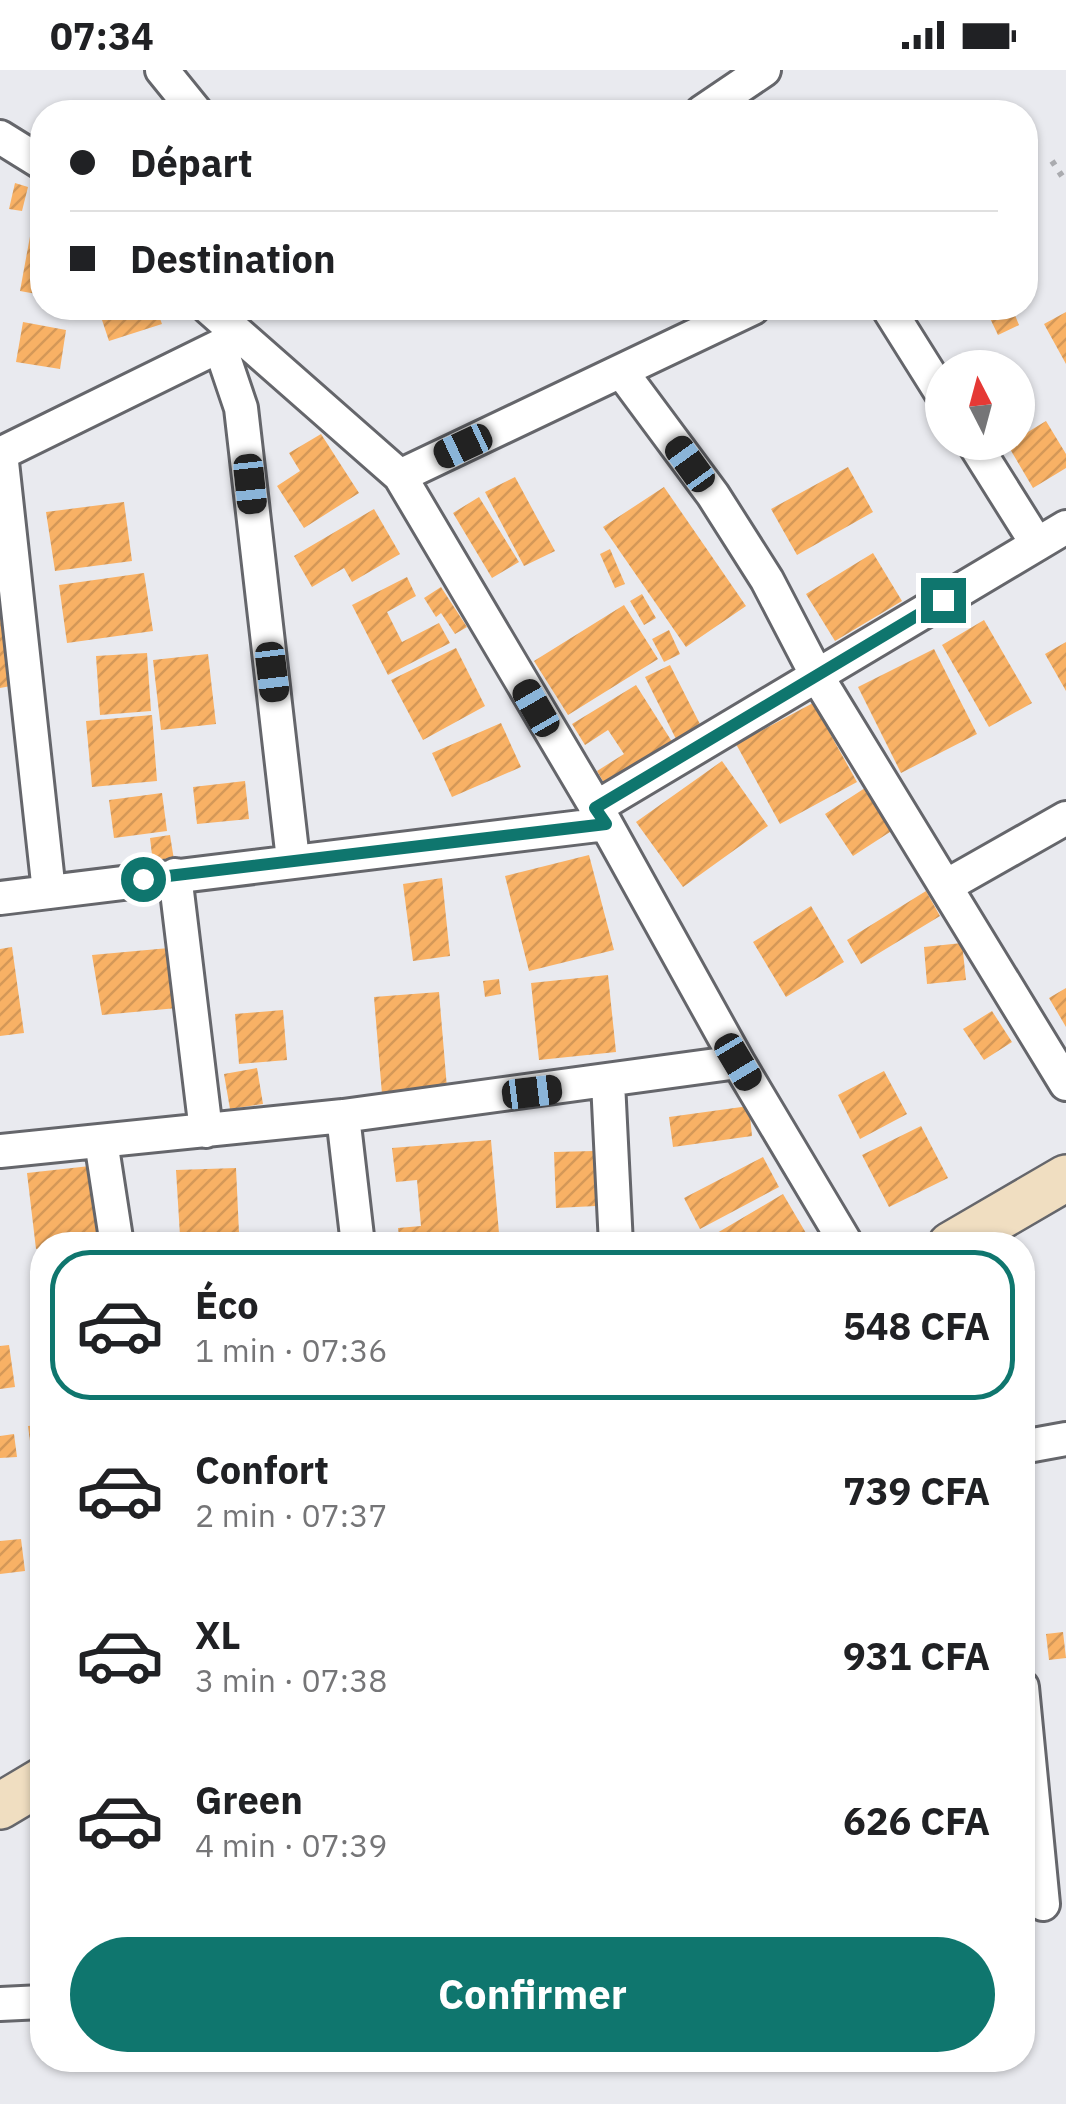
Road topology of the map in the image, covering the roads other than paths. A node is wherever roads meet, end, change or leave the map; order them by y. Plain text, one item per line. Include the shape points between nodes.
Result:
1 (162, 70) edge
2 (764, 70) edge
3 (186, 100) edge
4 (720, 100) edge
5 (0, 137) edge
6 (30, 156) edge
7 (216, 320) edge
8 (728, 320) edge
9 (896, 320) edge
10 (229, 342) junction
11 (925, 367) edge
12 (622, 371) junction
13 (1, 453) edge
14 (984, 460) edge
15 (400, 476) junction
16 (1066, 527) edge
17 (1037, 544) junction
18 (817, 676) junction
19 (600, 816) junction
20 (1066, 818) edge
21 (294, 860) junction
22 (174, 875) junction
23 (946, 886) junction
24 (48, 892) junction
25 (0, 898) edge
26 (738, 1062) junction
27 (608, 1082) junction
28 (1066, 1084) edge
29 (343, 1116) junction
30 (206, 1132) junction
31 (101, 1141) junction
32 (0, 1151) edge
33 (1066, 1178) edge
34 (114, 1232) edge
35 (356, 1232) edge
36 (615, 1232) edge
37 (838, 1232) edge
38 (973, 1232) edge
39 (1066, 1439) edge
40 (1035, 1445) edge
41 (30, 1789) edge
42 (0, 1806) edge
43 (1035, 1815) edge
44 (1044, 1904) edge
45 (30, 2003) edge
46 (0, 2004) edge

1 - 3 street
2 - 4 street
5 - 6 street
7 - 10 street
8 - 12 street
9 - 11 street
10 - 13 street
10 - 15 street
10 - 21 street
12 - 15 street
12 - 18 street via 714,495
13 - 24 street
14 - 17 street
15 - 19 street
16 - 17 street
17 - 18 street
18 - 19 street
18 - 23 street
19 - 21 street
19 - 26 street
20 - 23 street
21 - 22 street
22 - 24 street
22 - 30 street
23 - 28 street
24 - 25 street
26 - 27 street
26 - 37 street
27 - 29 street
27 - 36 street
29 - 30 street
29 - 35 street
30 - 31 street
31 - 32 street
31 - 34 street
33 - 38 main road
39 - 40 street
41 - 42 main road
43 - 44 street
45 - 46 street

